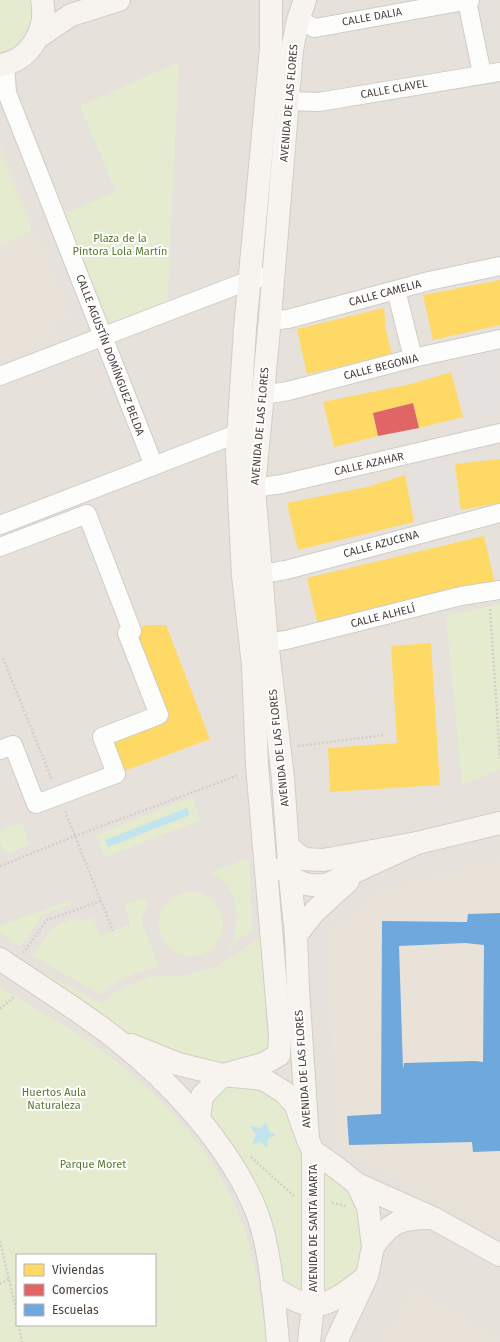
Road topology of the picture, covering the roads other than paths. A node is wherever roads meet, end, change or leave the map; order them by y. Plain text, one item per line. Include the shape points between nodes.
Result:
1 (119, 0) edge
2 (271, 0) edge
3 (306, 0) edge
4 (469, 0) edge
5 (43, 4) edge
6 (71, 15) junction
7 (298, 20) junction
8 (37, 38) junction
9 (3, 64) edge
10 (491, 73) edge
11 (288, 101) junction
12 (6, 111) edge
13 (500, 266) edge
14 (274, 275) junction
15 (250, 280) junction
16 (396, 290) junction
17 (270, 321) junction
18 (102, 336) junction
19 (500, 339) edge
20 (413, 358) junction
21 (0, 376) edge
22 (262, 395) junction
23 (239, 433) junction
24 (500, 433) edge
25 (154, 466) junction
26 (246, 491) junction
27 (499, 516) edge
28 (0, 525) edge
29 (0, 547) edge
30 (261, 574) junction
31 (494, 590) edge
32 (267, 643) junction
33 (0, 750) edge
34 (260, 799) junction
35 (500, 823) edge
36 (417, 843) junction
37 (288, 846) junction
38 (323, 860) junction
39 (365, 868) junction
40 (290, 877) junction
41 (296, 935) junction
42 (0, 959) edge
43 (280, 1035) junction
44 (116, 1038) junction
45 (223, 1074) junction
46 (199, 1118) junction
47 (310, 1146) junction
48 (357, 1184) junction
49 (433, 1218) junction
50 (373, 1247) junction
51 (500, 1255) edge
52 (367, 1276) junction
53 (272, 1287) junction
54 (313, 1305) junction
55 (278, 1342) edge
56 (309, 1342) edge
57 (336, 1342) edge

1 - 6 main road
2 - 15 main road, AVENIDA DE LAS FLORES via 271,48
3 - 7 main road, AVENIDA DE LAS FLORES
4 - 7 street, CALLE DALIA via 314,28
4 - 10 street
5 - 6 main road
5 - 8 main road via 43,23
6 - 8 main road
7 - 11 main road, AVENIDA DE LAS FLORES via 292,50
8 - 9 main road via 18,58
9 - 12 street, CALLE AGUSTÍN DOMÍNGUEZ BELDA via 7,93
10 - 11 street, CALLE CLAVEL via 319,102
11 - 14 main road, AVENIDA DE LAS FLORES
12 - 18 street, CALLE AGUSTÍN DOMÍNGUEZ BELDA
13 - 16 street, CALLE CAMELIA
14 - 15 street
14 - 17 main road, AVENIDA DE LAS FLORES
15 - 18 street
15 - 23 main road, AVENIDA DE LAS FLORES
16 - 17 street, CALLE CAMELIA via 288,319
16 - 20 street
17 - 22 main road, AVENIDA DE LAS FLORES
18 - 21 street
18 - 25 street, CALLE AGUSTÍN DOMÍNGUEZ BELDA
19 - 20 street, CALLE BEGONIA
20 - 22 street, CALLE BEGONIA via 288,391
22 - 26 main road, AVENIDA DE LAS FLORES
23 - 25 street
23 - 26 main road, AVENIDA DE LAS FLORES via 237,454
24 - 26 street, CALLE AZAHAR
25 - 28 street
26 - 30 main road, AVENIDA DE LAS FLORES
26 - 34 main road, AVENIDA DE LAS FLORES via 243,576 253,665
27 - 30 street, CALLE AZUCENA via 286,570
29 - 33 street via 87,514 132,631 127,633 159,715 102,737 116,774 36,804 13,745
30 - 32 main road, AVENIDA DE LAS FLORES
31 - 32 street, CALLE ALHELÍ
32 - 37 main road, AVENIDA DE LAS FLORES via 283,778
34 - 40 main road, AVENIDA DE LAS FLORES via 276,811 281,865
34 - 43 main road, AVENIDA DE LAS FLORES
35 - 36 main road
36 - 38 main road
36 - 39 main road
37 - 38 main road via 304,859
37 - 40 main road, AVENIDA DE LAS FLORES
38 - 40 main road
39 - 40 main road via 326,885 312,887
39 - 41 main road via 320,906
40 - 41 main road, AVENIDA DE LAS FLORES
40 - 43 main road, AVENIDA DE LAS FLORES via 284,895 292,1002
41 - 47 main road, AVENIDA DE LAS FLORES
42 - 44 main road, AVENIDA DE SANTA MARTA
43 - 45 main road via 279,1055 263,1064
44 - 45 main road, AVENIDA DE SANTA MARTA via 178,1064
44 - 46 main road, AVENIDA DE SANTA MARTA via 167,1084
45 - 46 main road via 202,1096
45 - 47 main road, AVENIDA DE SANTA MARTA via 263,1079 284,1092 295,1104
46 - 53 main road, AVENIDA DE SANTA MARTA via 238,1175 257,1214
47 - 48 main road, AVENIDA DE SANTA MARTA
47 - 54 main road, AVENIDA DE SANTA MARTA
48 - 49 main road
48 - 50 main road, AVENIDA DE SANTA MARTA via 368,1208
49 - 50 main road via 408,1218 393,1225 382,1234
49 - 51 main road
50 - 52 main road, AVENIDA DE SANTA MARTA
52 - 54 main road, AVENIDA DE SANTA MARTA via 339,1298
52 - 57 main road
53 - 54 main road, AVENIDA DE SANTA MARTA via 288,1297
53 - 55 main road, AVENIDA DE SANTA MARTA
54 - 56 main road, AVENIDA DE SANTA MARTA

